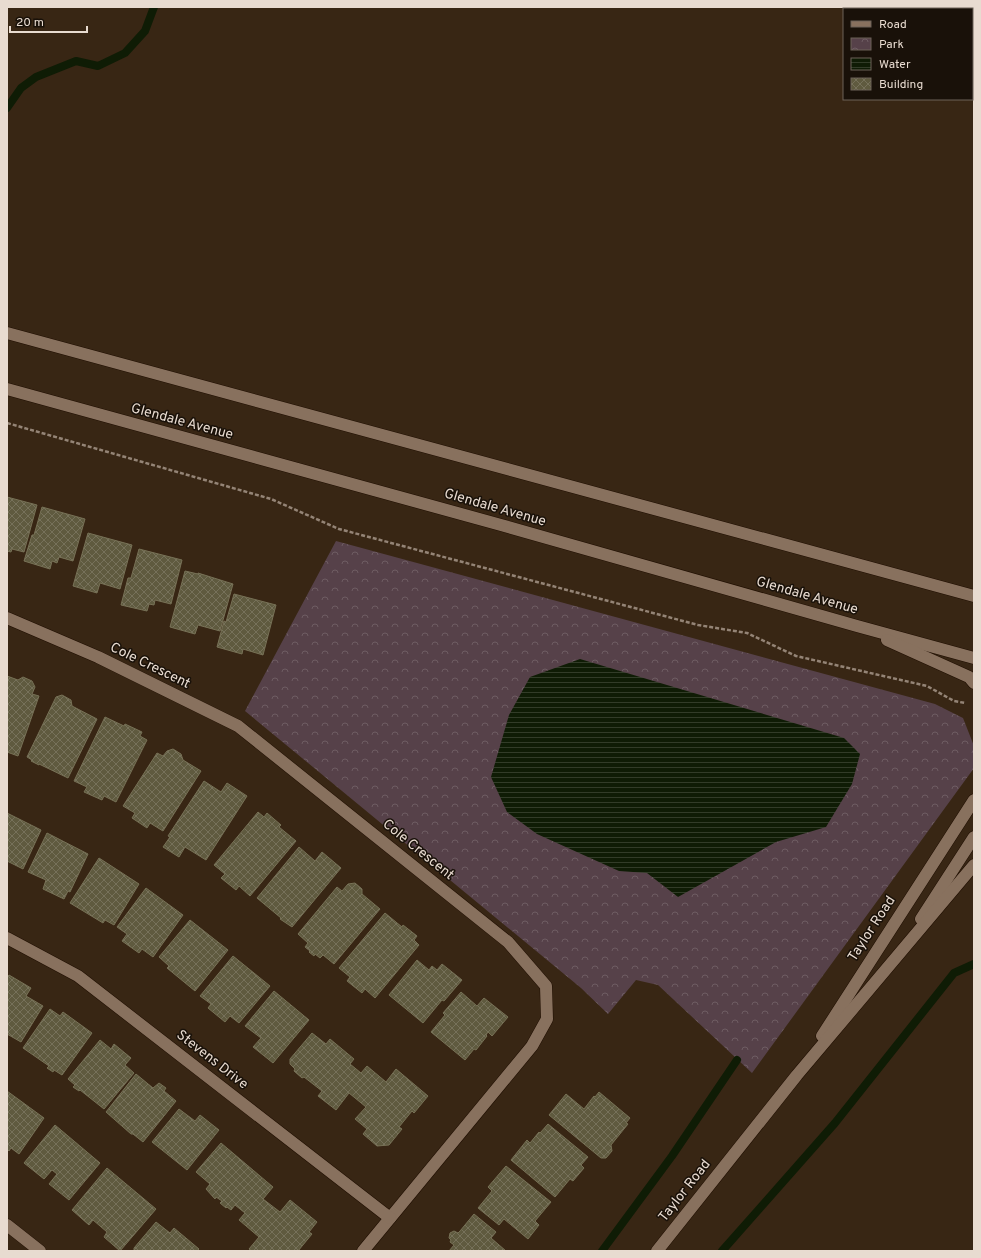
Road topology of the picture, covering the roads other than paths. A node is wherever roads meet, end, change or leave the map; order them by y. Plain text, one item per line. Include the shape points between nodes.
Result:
1 (7, 333) edge
2 (7, 389) edge
3 (974, 596) edge
4 (7, 618) edge
5 (857, 626) junction
6 (974, 658) edge
7 (974, 683) edge
8 (974, 793) edge
9 (970, 805) edge
10 (974, 837) edge
11 (974, 865) edge
12 (7, 938) edge
13 (891, 965) junction
14 (797, 1075) junction
15 (390, 1218) junction
16 (7, 1225) edge
17 (40, 1251) edge
18 (363, 1251) edge
19 (657, 1251) edge

1 - 3 main road
2 - 5 main road, Glendale Avenue
4 - 15 main road, Cole Crescent via 98,657 238,726 508,942 546,986 547,1019 532,1046
5 - 6 main road, Glendale Avenue
5 - 7 main road via 969,677
8 - 9 main road, Taylor Road
9 - 14 main road, Taylor Road
10 - 13 main road
11 - 13 main road, Taylor Road
12 - 15 main road, Stevens Drive via 78,976
13 - 14 main road, Taylor Road
14 - 19 main road, Taylor Road
15 - 18 main road, Cole Crescent
16 - 17 main road

